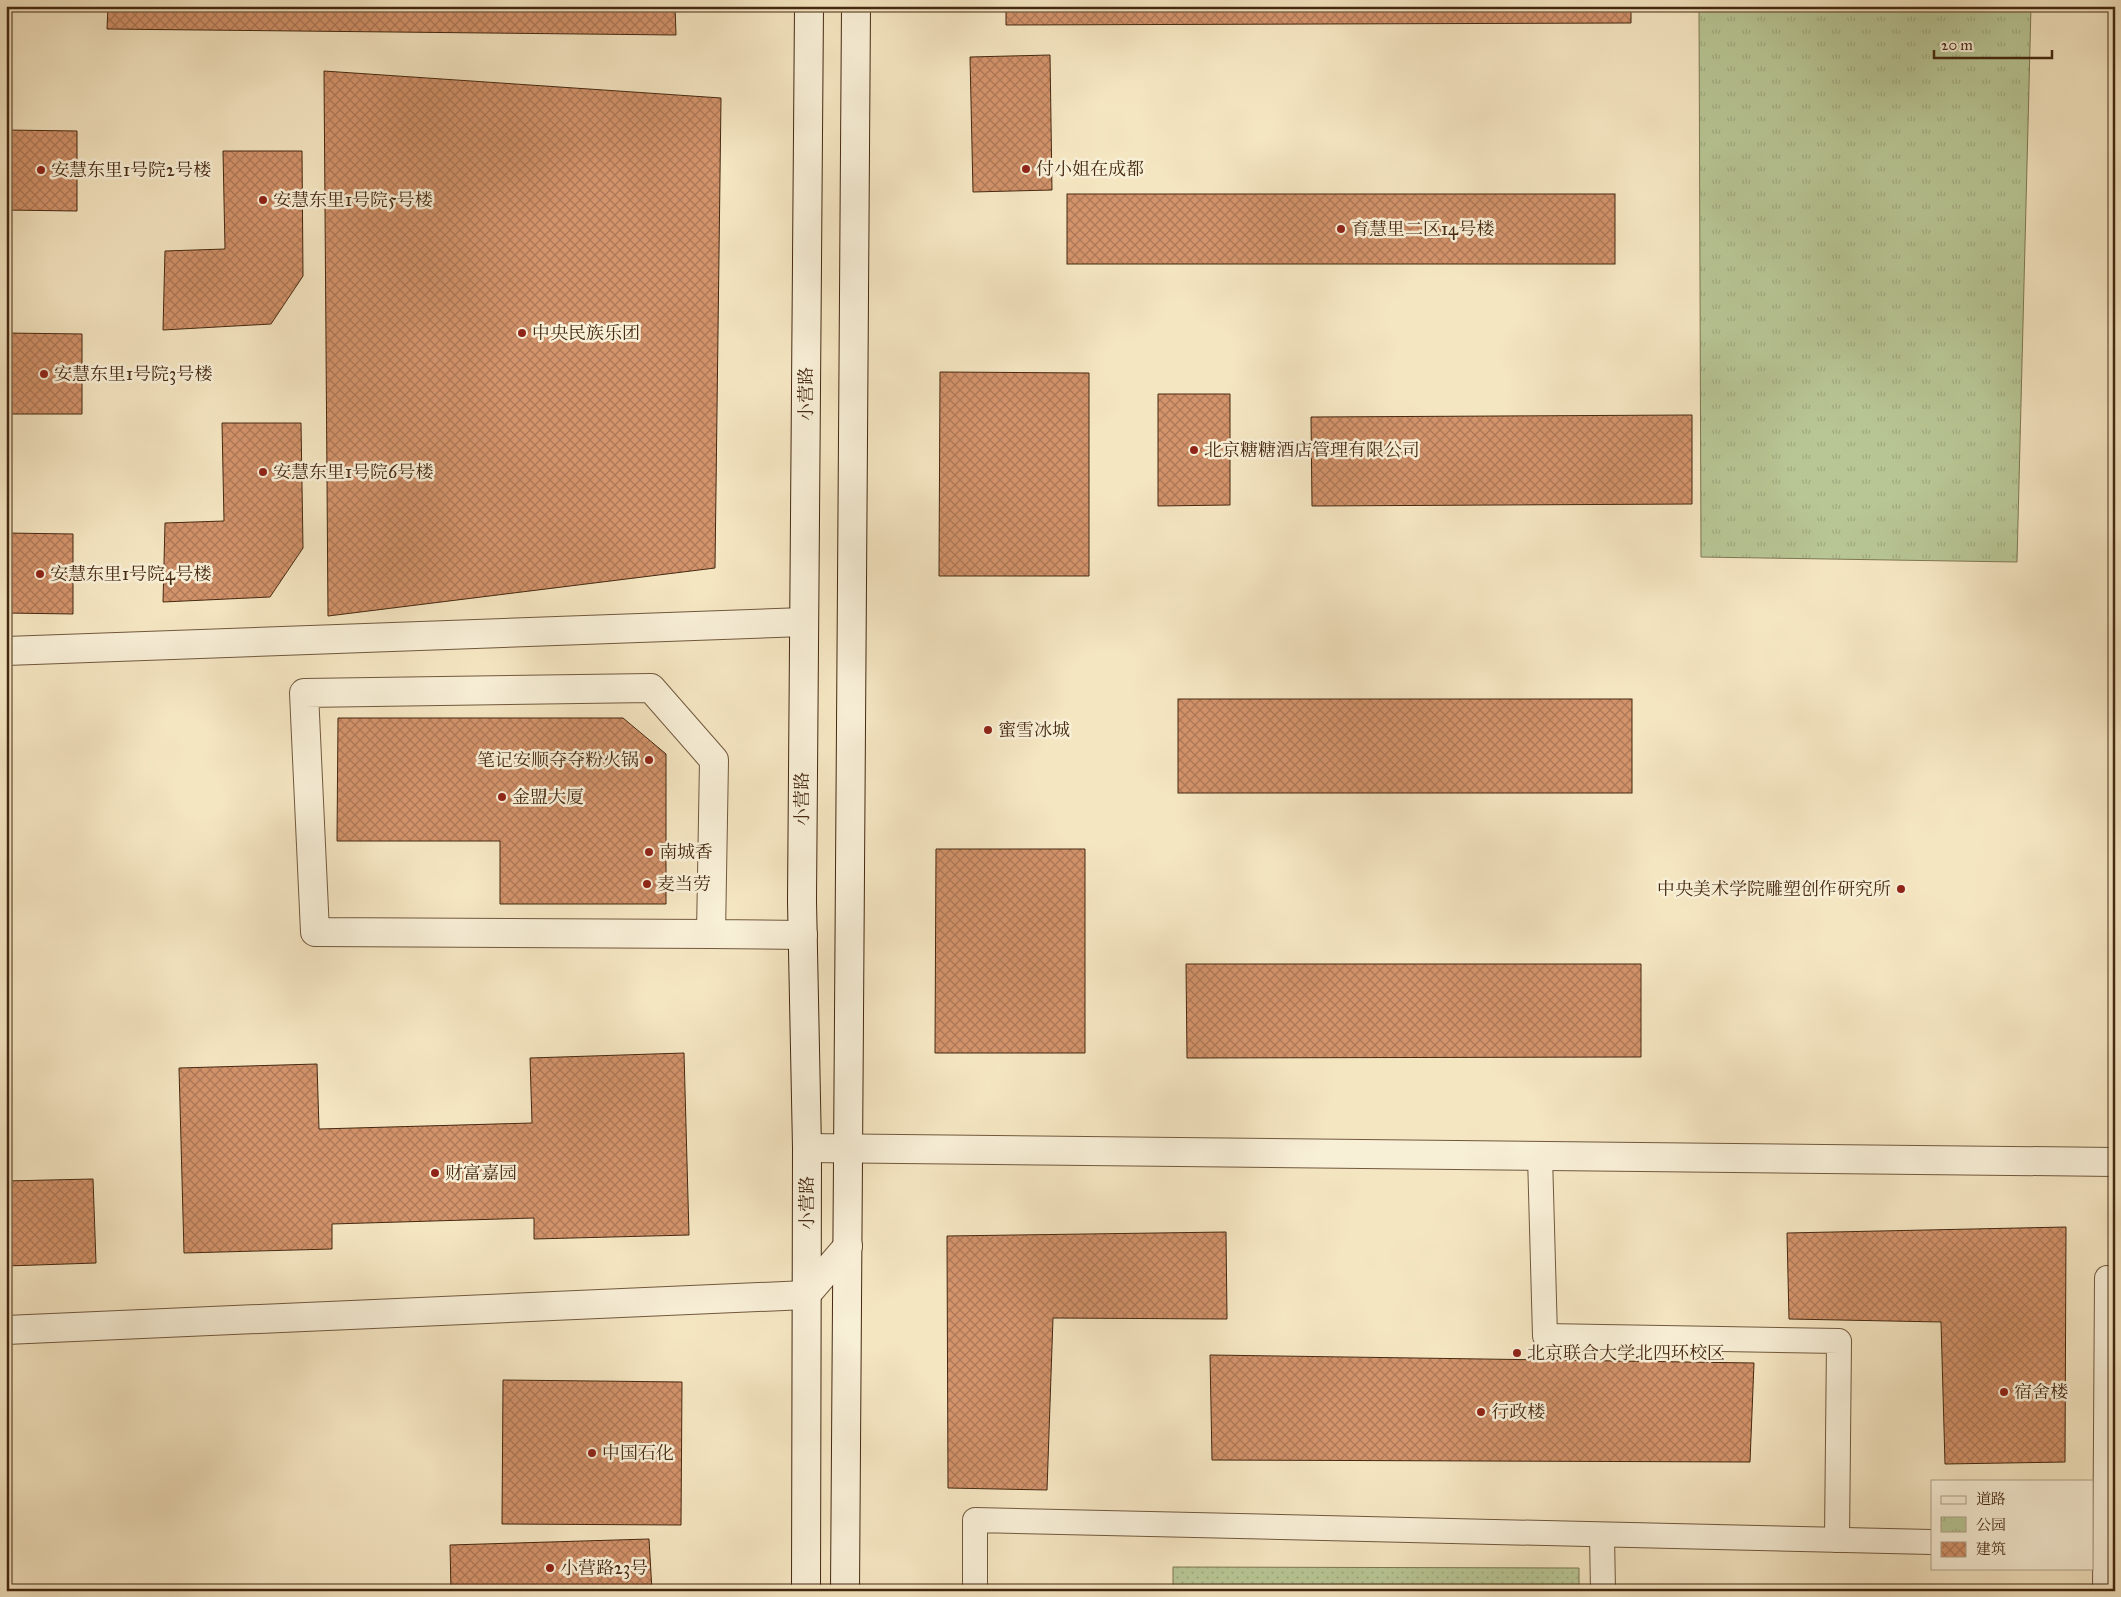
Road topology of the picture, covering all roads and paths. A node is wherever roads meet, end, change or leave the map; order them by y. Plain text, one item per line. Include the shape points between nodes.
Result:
1 (808, 6) edge
2 (856, 6) edge
3 (804, 622) junction
4 (6, 651) edge
5 (711, 934) junction
6 (803, 935) junction
7 (807, 1148) junction
8 (848, 1148) junction
9 (1540, 1156) junction
10 (2115, 1162) edge
11 (848, 1246) junction
12 (2107, 1278) dead end
13 (806, 1295) junction
14 (6, 1330) edge
15 (1602, 1535) junction
16 (1838, 1540) junction
17 (1931, 1542) edge
18 (2099, 1545) edge
19 (806, 1591) edge
20 (845, 1591) edge
21 (975, 1591) edge
22 (1603, 1591) edge
23 (2105, 1591) edge

1 - 3 street, 小营路
2 - 8 street
3 - 4 street
3 - 6 street, 小营路
5 - 5 street via 714,760 651,688 304,693 315,932
5 - 6 street
6 - 7 street, 小营路
7 - 8 street
7 - 13 street, 小营路
8 - 9 street
8 - 11 street
9 - 10 street
9 - 16 lane via 1545,1336 1840,1340
11 - 13 street
11 - 20 street
12 - 18 lane
13 - 14 street
13 - 19 street, 小营路
15 - 16 lane
15 - 21 lane via 975,1520
15 - 22 lane
16 - 17 lane
18 - 23 lane

